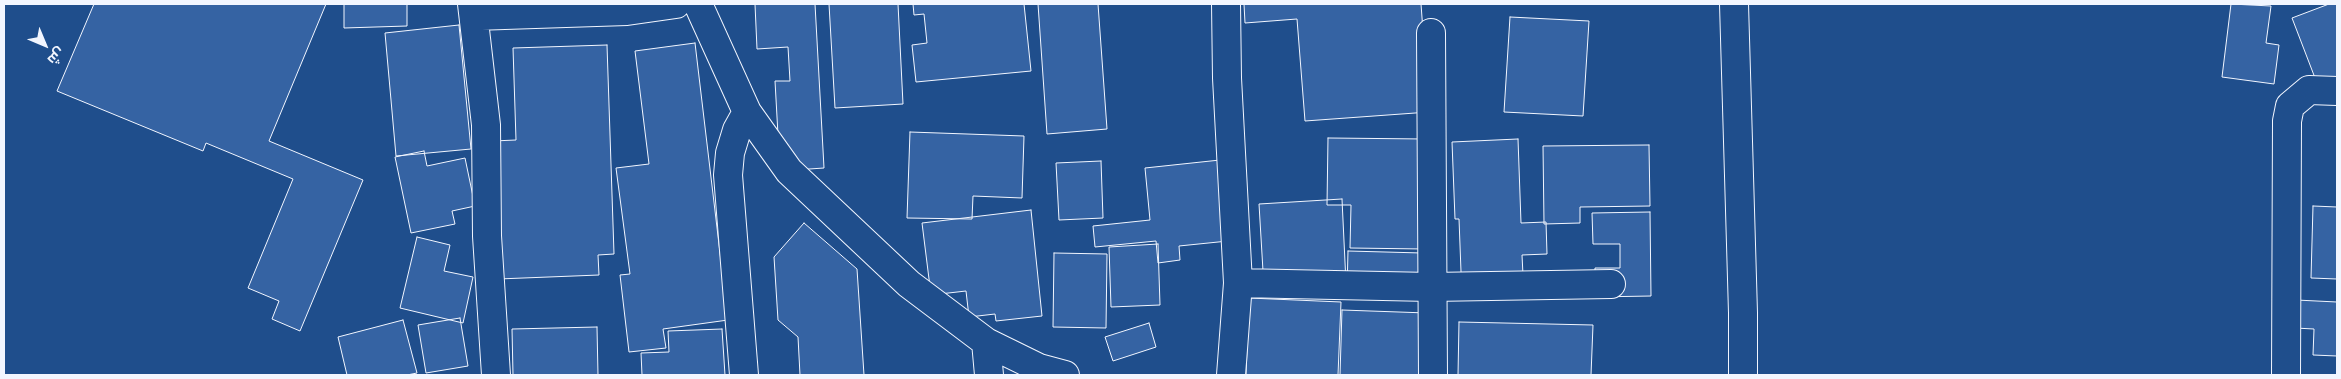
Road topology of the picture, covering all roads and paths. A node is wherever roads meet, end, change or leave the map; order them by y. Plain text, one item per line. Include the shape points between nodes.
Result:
1 (676, 4) edge
2 (698, 4) edge
3 (1226, 4) edge
4 (1734, 4) edge
5 (473, 10) edge
6 (1431, 33) dead end
7 (2337, 90) edge
8 (748, 112) junction
9 (1238, 284) junction
10 (1611, 284) dead end
11 (1431, 287) junction
12 (986, 342) junction
13 (496, 375) edge
14 (744, 375) edge
15 (989, 375) edge
16 (1065, 375) edge
17 (1231, 375) edge
18 (1433, 375) edge
19 (1743, 375) edge
20 (2286, 375) edge

1 - 5 street via 627,11
2 - 8 street
3 - 9 street
4 - 19 street
5 - 13 street via 486,125 487,236
6 - 11 street
7 - 20 street via 2310,90 2290,106 2287,121
8 - 12 street via 789,171 844,225 909,284
8 - 14 street via 737,130 728,175
9 - 11 street
9 - 17 street
10 - 11 street
11 - 18 street
12 - 15 street
12 - 16 street via 1039,368

